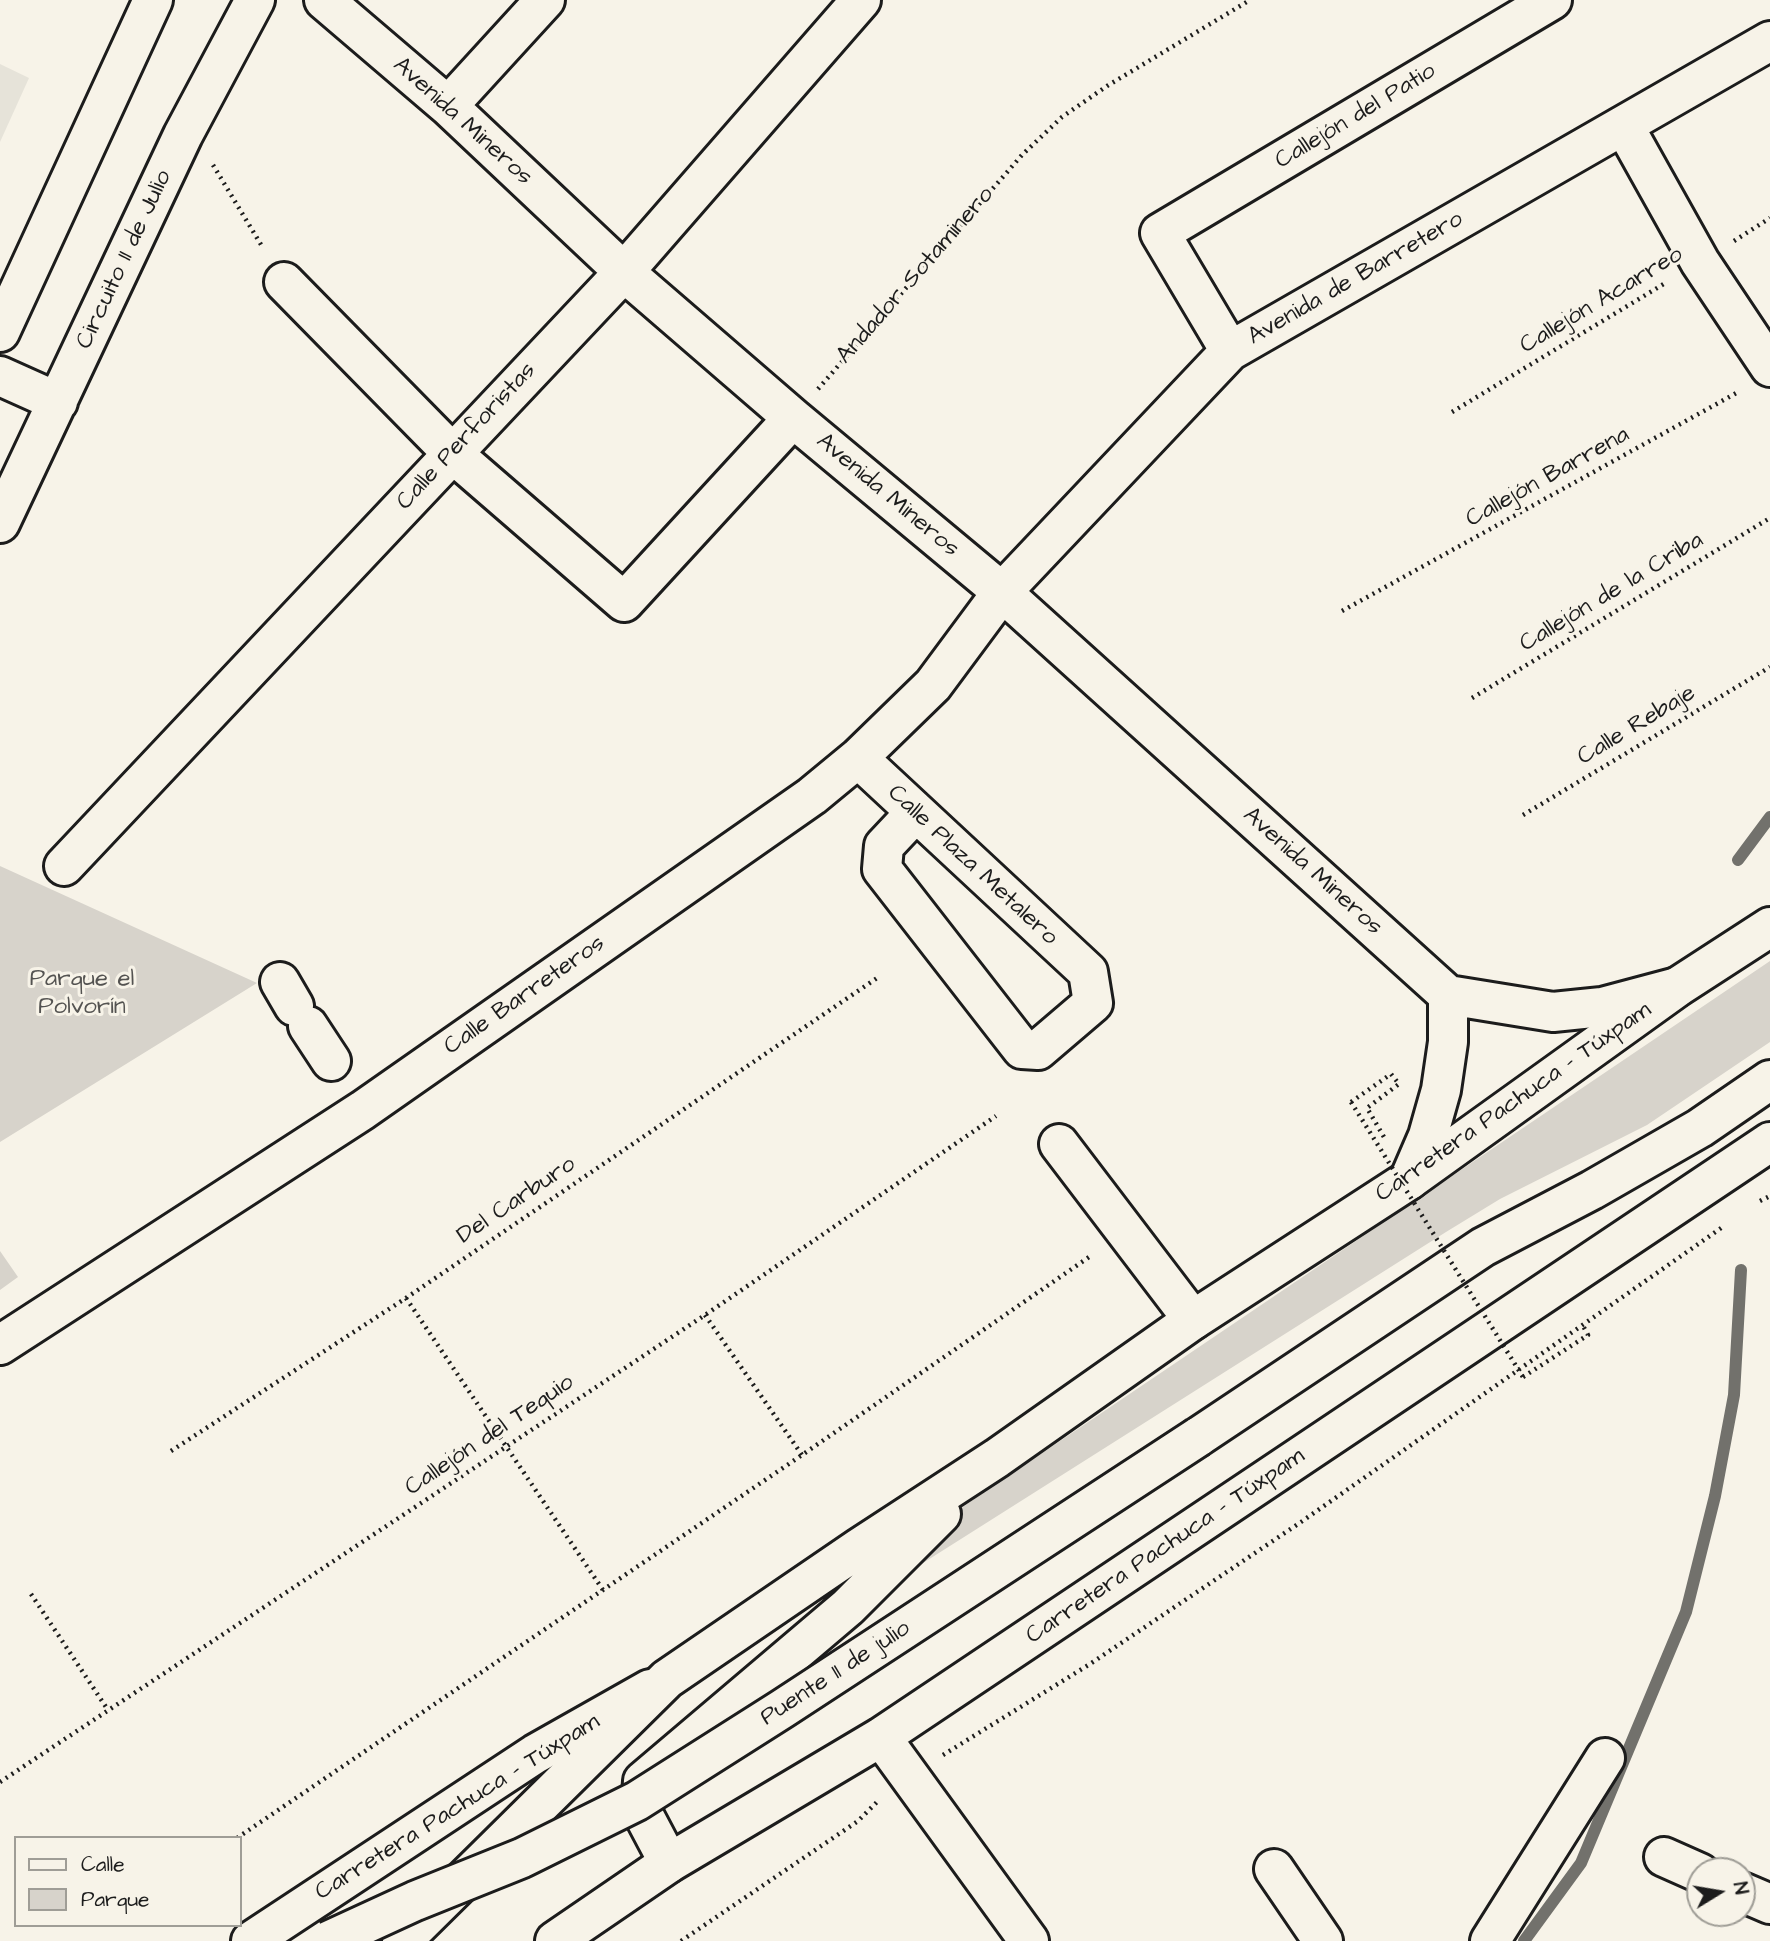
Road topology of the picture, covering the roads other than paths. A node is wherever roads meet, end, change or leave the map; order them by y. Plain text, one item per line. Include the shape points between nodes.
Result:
1 (153, 0) edge
2 (255, 0) edge
3 (324, 0) edge
4 (545, 0) edge
5 (862, 0) edge
6 (1552, 0) edge
7 (1770, 41) edge
8 (448, 106) junction
9 (1624, 126) junction
10 (624, 272) junction
11 (284, 282) road end
12 (0, 332) edge
13 (1230, 351) junction
14 (0, 376) edge
15 (1758, 378) edge
16 (58, 402) junction
17 (793, 418) junction
18 (452, 453) junction
19 (0, 523) edge
20 (1002, 592) junction
21 (858, 758) junction
22 (915, 813) junction
23 (64, 866) dead end
24 (1770, 927) edge
25 (1679, 986) junction
26 (1448, 995) junction
27 (294, 1005) dead end
28 (1770, 1080) edge
29 (347, 1086) junction
30 (1770, 1142) edge
31 (1059, 1144) dead end
32 (1409, 1180) junction
33 (1193, 1320) junction
34 (0, 1345) edge
35 (997, 1458) junction
36 (667, 1679) junction
37 (881, 1737) junction
38 (1605, 1758) dead end
39 (1664, 1857) dead end
40 (669, 1863) junction
41 (1686, 1867) edge
42 (1274, 1869) dead end
43 (251, 1941) edge
44 (328, 1941) edge
45 (402, 1941) edge
46 (555, 1941) edge
47 (1029, 1941) edge
48 (1324, 1941) edge
49 (1490, 1941) edge

1 - 12 street
2 - 16 street, Circuito 11 de Julio via 183,135
3 - 8 street, Avenida Mineros
4 - 8 street
5 - 10 street, Calle Perforistas
6 - 13 street, Callejón del Patio via 1160,233
7 - 9 street, Avenida de Barretero
8 - 10 street, Avenida Mineros
9 - 13 street, Avenida de Barretero
9 - 15 street
10 - 17 street, Avenida Mineros
10 - 18 street, Calle Perforistas
11 - 18 street
13 - 20 street, Avenida de Barretero
14 - 16 street
16 - 19 street, Circuito 11 de Julio
17 - 18 street via 624,603
17 - 20 street, Avenida Mineros
18 - 23 street, Calle Perforistas
20 - 21 street, Calle Barreteros via 933,685
20 - 26 street, Avenida Mineros
21 - 22 street, Calle Plaza Metalero
21 - 29 street, Calle Barreteros via 812,796
22 - 22 street, Calle Plaza Metalero via 884,846 882,869 1022,1049 1038,1050 1093,1003 1088,972
24 - 25 street, Carretera Pachuca - Túxpam
25 - 26 street via 1602,1007 1553,1012
25 - 32 street, Carretera Pachuca - Túxpam
26 - 32 street via 1441,1090
27 - 29 street
28 - 44 street, Puente 11 de julio, bridge via 1700,1128 1483,1247 637,1801 522,1858
29 - 34 street, Calle Barreteros
30 - 37 street, Carretera Pachuca - Túxpam
31 - 33 street
32 - 33 street, Carretera Pachuca - Túxpam
33 - 35 street, Carretera Pachuca - Túxpam
35 - 36 street, Carretera Pachuca - Túxpam
35 - 40 street via 848,1607 643,1781 641,1810
36 - 43 street, Carretera Pachuca - Túxpam via 535,1754
36 - 45 street, Carretera Pachuca - Túxpam, bridge
37 - 40 street, Carretera Pachuca - Túxpam
37 - 47 street
38 - 49 street
39 - 41 street
40 - 46 street, Carretera Pachuca - Túxpam
42 - 48 street

